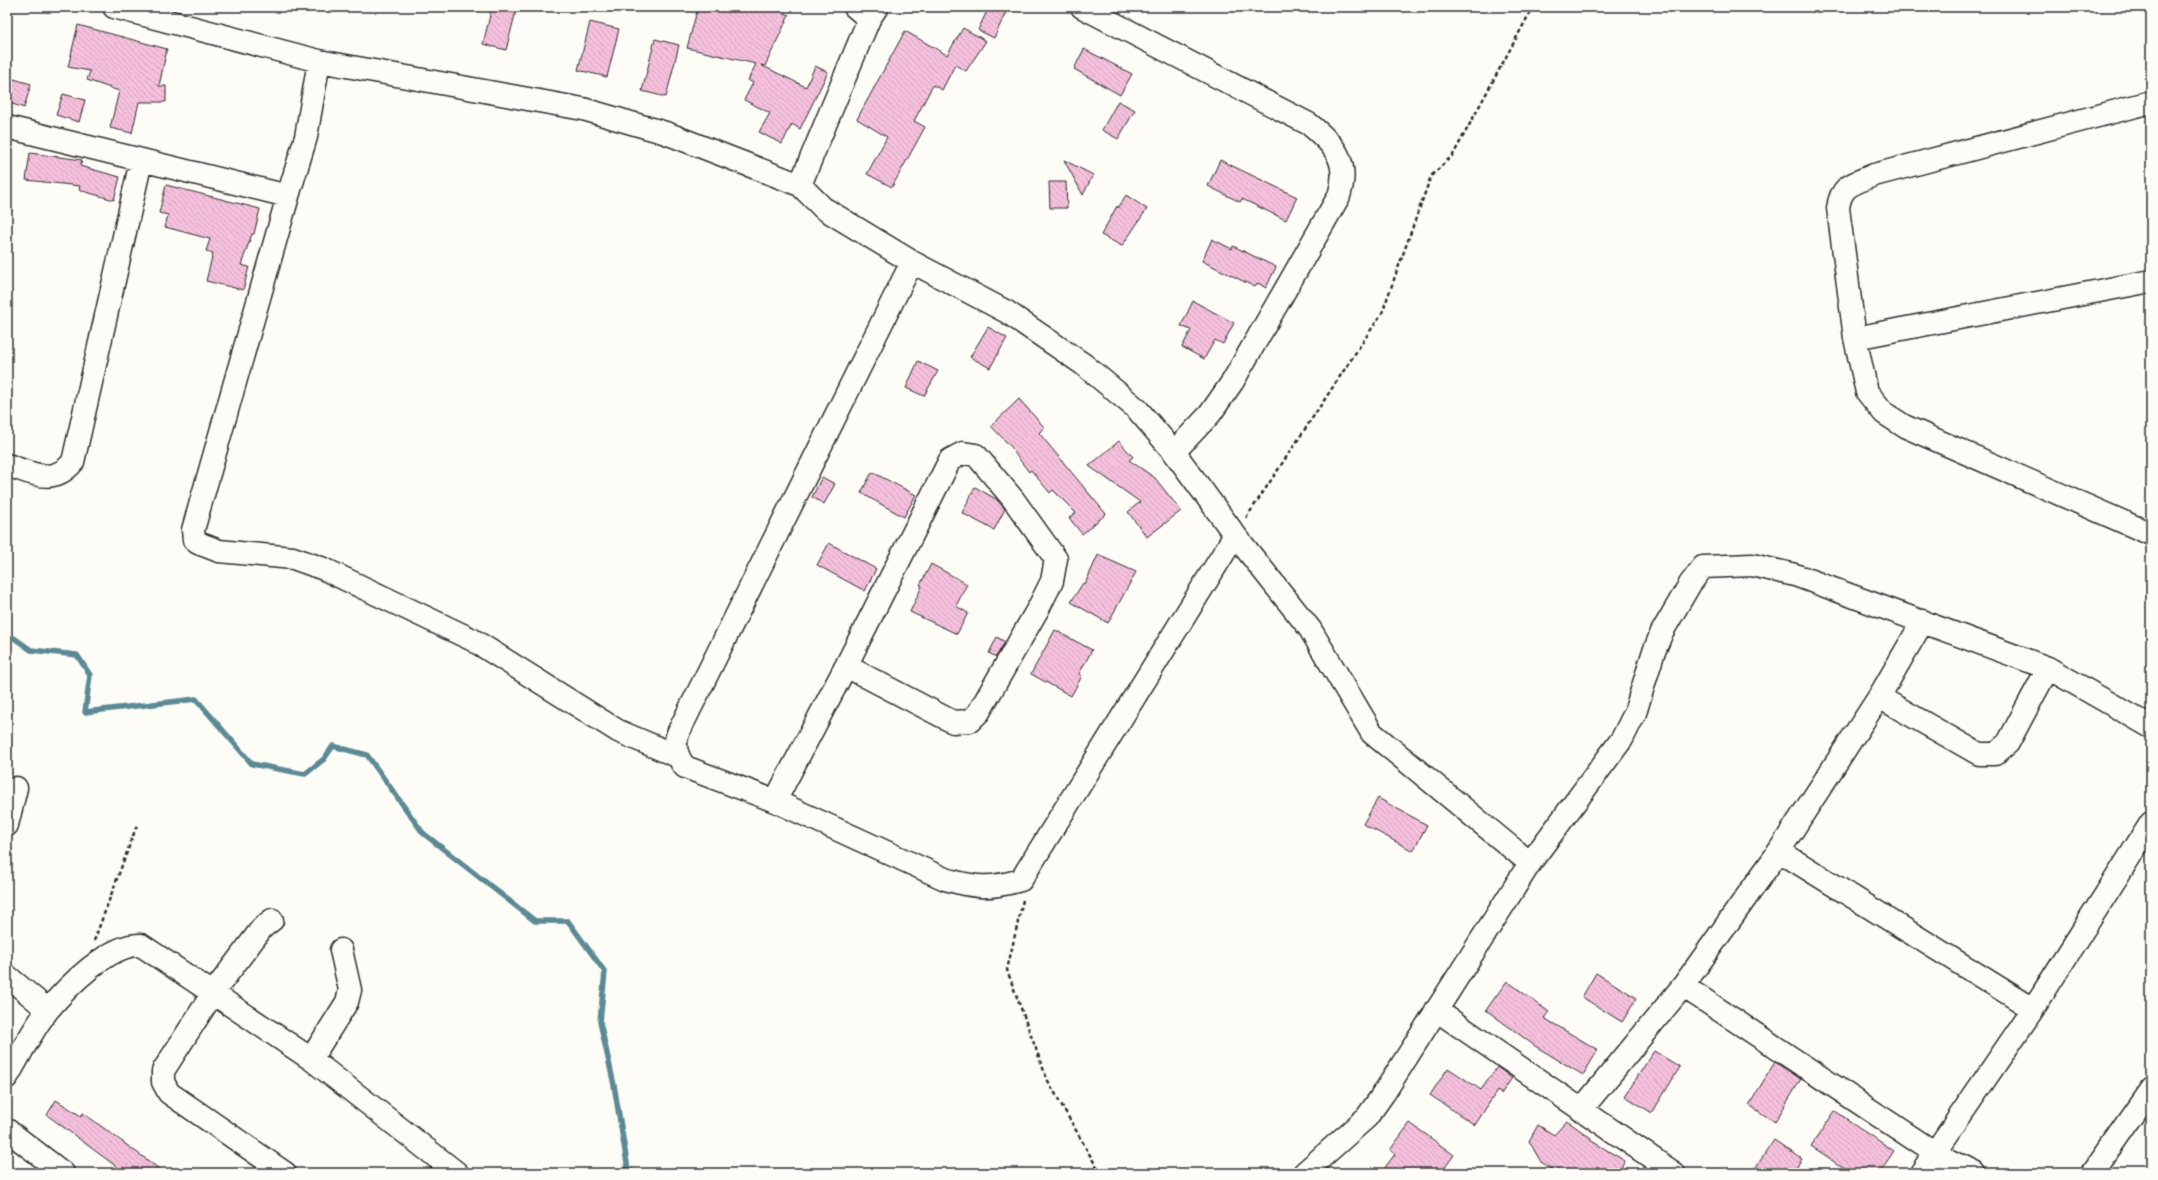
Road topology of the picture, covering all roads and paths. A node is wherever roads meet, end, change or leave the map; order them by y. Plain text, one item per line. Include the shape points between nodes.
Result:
1 (1082, 7) edge
2 (1533, 7) edge
3 (126, 8) edge
4 (867, 11) edge
5 (319, 61) junction
6 (2151, 102) edge
7 (7, 127) edge
8 (141, 161) junction
9 (800, 185) junction
10 (288, 196) junction
11 (912, 262) junction
12 (2151, 281) edge
13 (1855, 338) junction
14 (1174, 452) junction
15 (7, 465) edge
16 (2151, 534) edge
17 (1235, 535) junction
18 (1923, 621) junction
19 (846, 666) junction
20 (2048, 668) junction
21 (1879, 697) junction
22 (2151, 728) edge
23 (677, 756) junction
24 (16, 788) dead end
25 (775, 801) junction
26 (2151, 823) edge
27 (7, 825) edge
28 (137, 825) dead end
29 (1779, 851) junction
30 (1530, 863) junction
31 (1020, 880) junction
32 (272, 920) dead end
33 (92, 947) dead end
34 (341, 950) dead end
35 (7, 976) edge
36 (1684, 986) junction
37 (213, 993) junction
38 (2033, 1009) junction
39 (48, 1010) junction
40 (1436, 1010) junction
41 (311, 1059) junction
42 (7, 1077) edge
43 (2151, 1089) edge
44 (1581, 1110) junction
45 (7, 1130) edge
46 (1935, 1153) junction
47 (63, 1173) edge
48 (285, 1173) edge
49 (457, 1173) edge
50 (1100, 1173) edge
51 (1304, 1173) edge
52 (1674, 1173) edge
53 (1921, 1173) edge
54 (1975, 1173) edge
55 (2092, 1173) edge

1 - 14 street via 1309,124 1323,135 1332,147 1340,158 1344,172 1339,196 1233,381 1210,414
2 - 17 path via 1453,155 1431,176 1382,313
3 - 5 street
4 - 9 street
5 - 9 street via 583,109 666,133
5 - 10 street via 306,137
6 - 13 street via 1892,169 1845,187 1838,208
7 - 8 street
8 - 10 street
8 - 15 street via 73,462 67,469 50,476 40,476
9 - 11 street via 823,208
10 - 23 street via 193,530 194,540 219,550 293,558 324,569 473,640 618,731
11 - 14 street via 1008,312 1083,364 1137,409
11 - 23 street via 679,731 675,746
12 - 13 street
13 - 16 street via 1867,392 1884,413 1904,426
14 - 17 street
17 - 30 street via 1310,629 1372,733
17 - 31 street
18 - 20 street
18 - 21 street
18 - 30 street via 1795,575 1752,565 1704,567 1690,584 1662,632 1635,713 1622,739
19 - 19 street via 950,460 963,453 976,455 1013,499 1056,559 1052,580 1039,607 979,712 970,721 953,722
19 - 25 street
20 - 21 street via 2008,743 1995,754 1979,754
20 - 22 street
21 - 29 street
23 - 25 street via 685,767
24 - 27 street
25 - 31 street via 945,879 972,887 998,886
26 - 38 street
28 - 33 path
29 - 36 street
29 - 38 street
30 - 40 street
31 - 50 path via 1023,898 1006,970 1047,1079
32 - 37 street via 262,928
34 - 41 street via 350,990 347,1002
35 - 39 street
36 - 44 street
36 - 46 street
37 - 39 street via 141,945 132,945 112,953 81,975
37 - 41 street
37 - 48 street via 163,1071 163,1082 169,1093
38 - 46 street
39 - 42 street
40 - 44 street
40 - 51 street via 1366,1117
41 - 49 street
43 - 55 street
44 - 52 street
45 - 47 street
46 - 53 street
46 - 54 street

